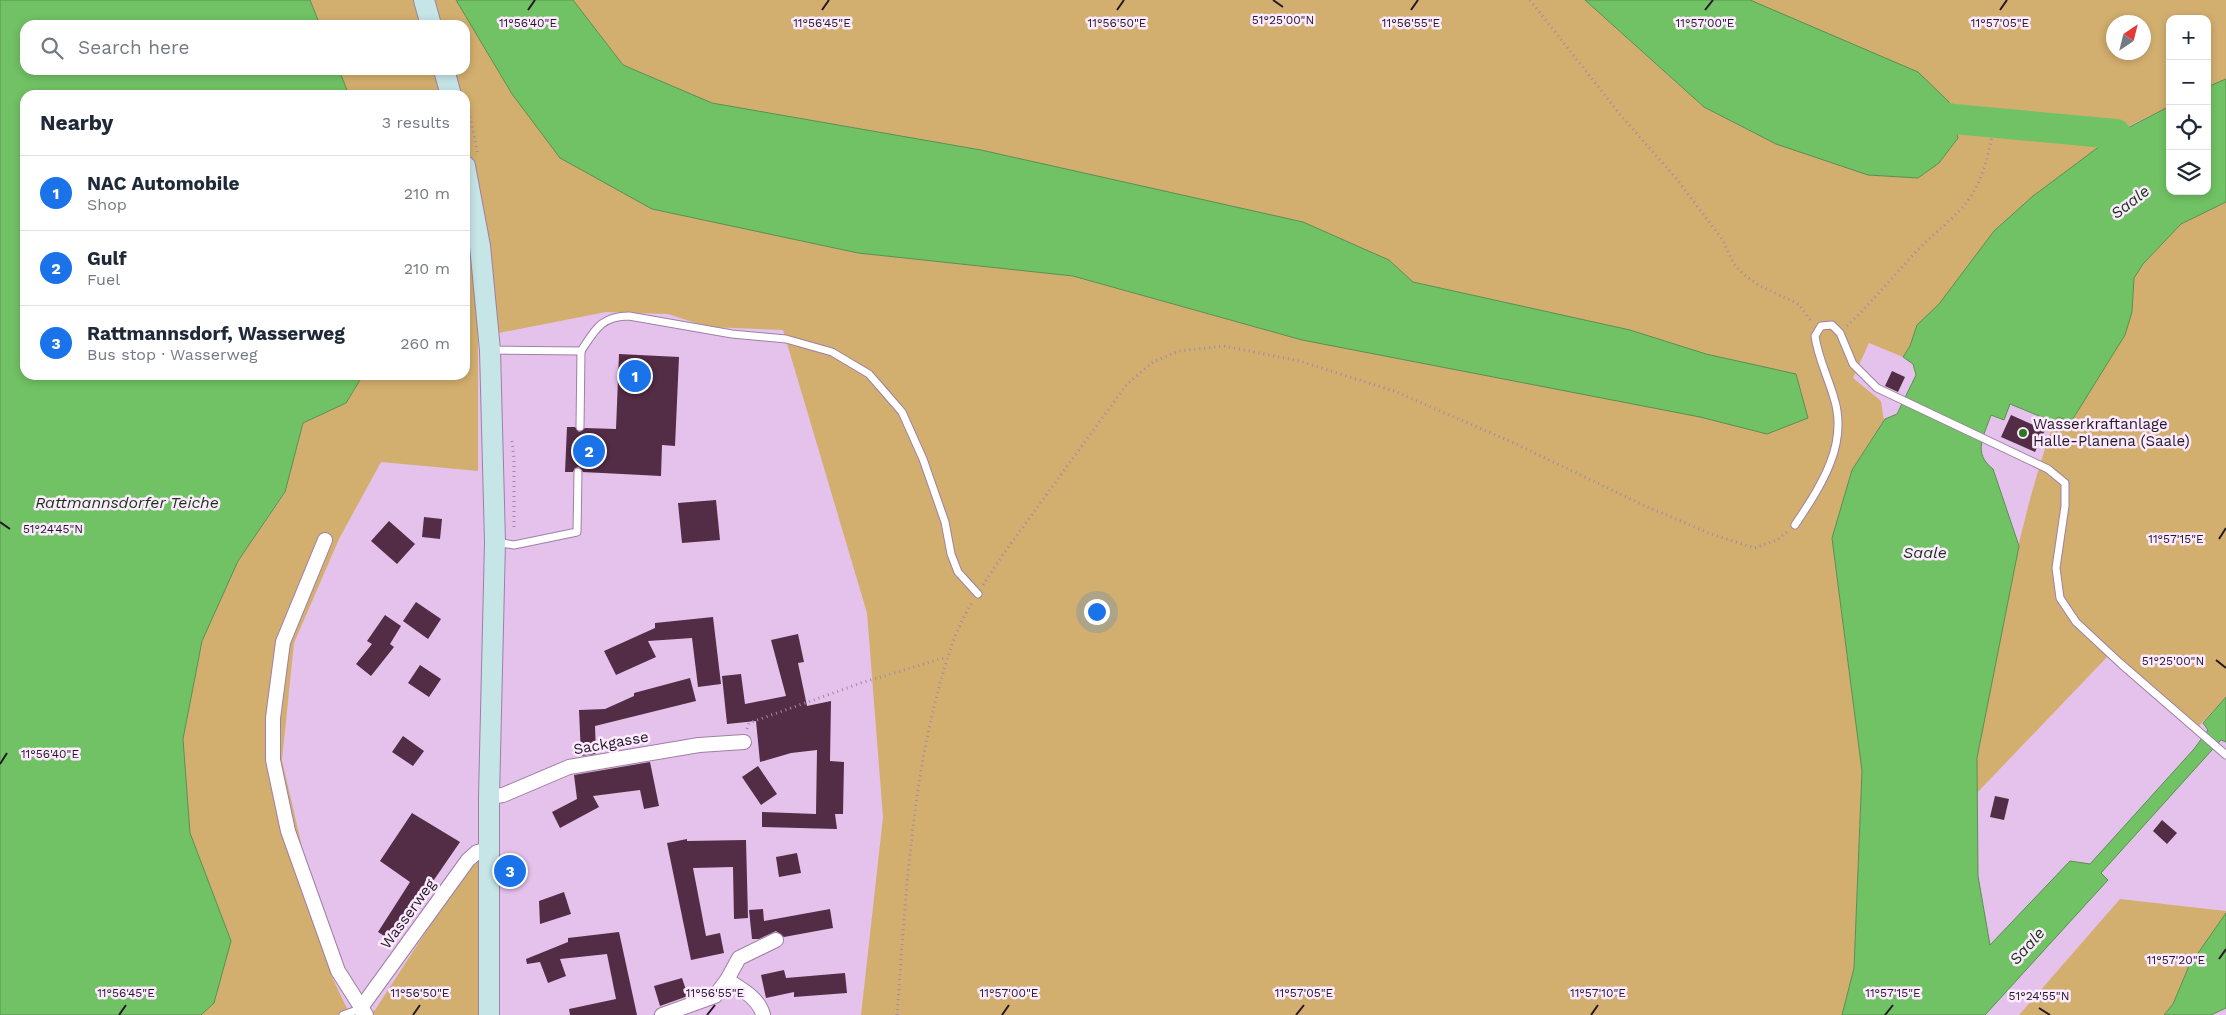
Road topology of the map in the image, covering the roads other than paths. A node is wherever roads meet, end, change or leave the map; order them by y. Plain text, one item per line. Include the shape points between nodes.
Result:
1 (424, 0) edge
2 (430, 20) edge
3 (445, 75) edge
4 (450, 90) edge
5 (470, 193) edge
6 (490, 350) junction
7 (581, 351) junction
8 (580, 427) dead end
9 (578, 472) dead end
10 (1795, 525) road end
11 (325, 540) dead end
12 (495, 542) junction
13 (978, 594) road end
14 (744, 742) road end
15 (2226, 756) edge
16 (489, 797) junction
17 (490, 848) junction
18 (776, 940) dead end
19 (727, 980) junction
20 (363, 1012) edge
21 (343, 1015) edge
22 (489, 1015) edge
23 (662, 1015) edge
24 (763, 1015) edge

1 - 2 main road
3 - 4 main road
5 - 6 main road via 480,246
6 - 7 lane
6 - 12 main road
7 - 8 lane
7 - 13 lane via 599,324 618,316 629,316 732,334 786,339 832,352 869,374 902,412 923,459 958,572
9 - 12 lane via 577,532 514,545
10 - 15 lane via 1823,483 1835,449 1840,418 1815,336 1821,326 1832,325 1840,333 1853,364 1877,388 2011,450 2048,469 2065,482 2056,568 2060,598 2076,622
11 - 20 street via 284,642 273,718 273,760 288,831 338,971
12 - 16 main road
14 - 16 street, Sackgasse via 699,745 569,767 503,795
16 - 17 main road
17 - 20 street, Wasserweg via 476,852 468,860
17 - 22 main road
18 - 19 street via 739,958
19 - 23 street via 714,996
19 - 24 street via 749,994
20 - 21 lane

